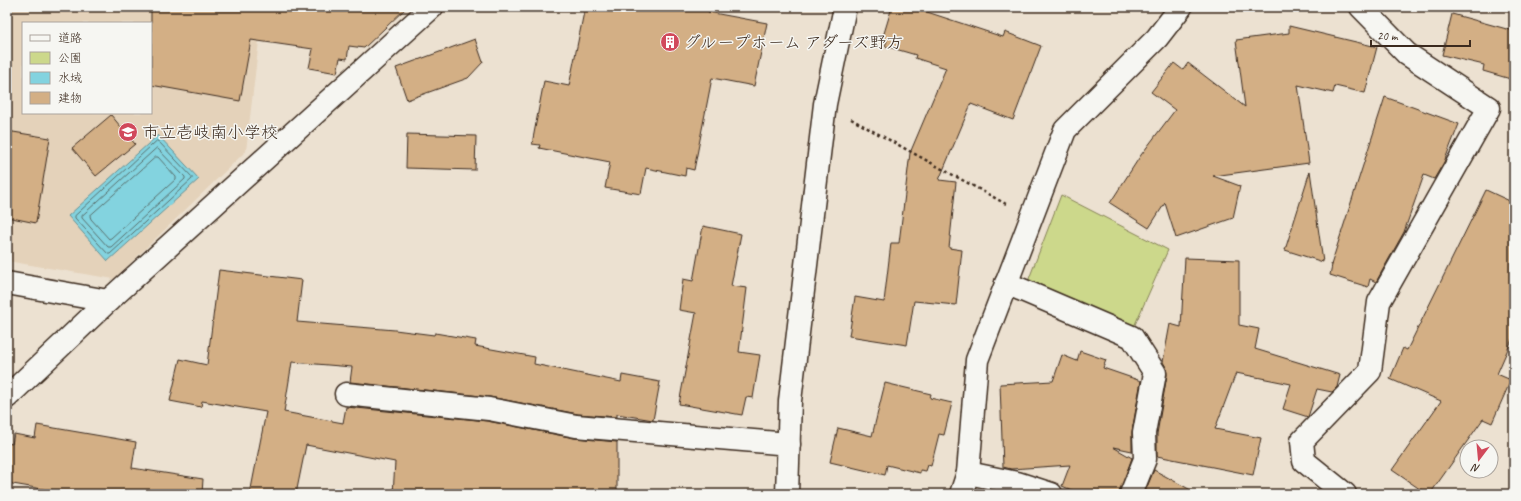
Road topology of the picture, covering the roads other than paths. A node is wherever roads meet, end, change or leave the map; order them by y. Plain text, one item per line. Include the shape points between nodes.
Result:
1 (432, 7) edge
2 (845, 7) edge
3 (1182, 7) edge
4 (1361, 7) edge
5 (7, 282) edge
6 (1006, 283) junction
7 (108, 301) junction
8 (346, 394) dead end
9 (7, 397) edge
10 (789, 444) junction
11 (968, 473) junction
12 (787, 494) edge
13 (961, 494) edge
14 (1051, 494) edge
15 (1131, 494) edge
16 (1345, 494) edge

1 - 7 street
2 - 10 street via 824,104 790,401
3 - 6 street via 1157,38 1066,130
4 - 16 street via 1407,54 1489,108 1379,302 1370,371 1302,441 1304,461
5 - 7 street
6 - 11 street via 977,360
6 - 15 street via 1132,337 1155,373 1144,433 1145,459
7 - 9 street
8 - 10 street via 489,409 576,426
10 - 12 street
11 - 13 street
11 - 14 street via 1017,483

